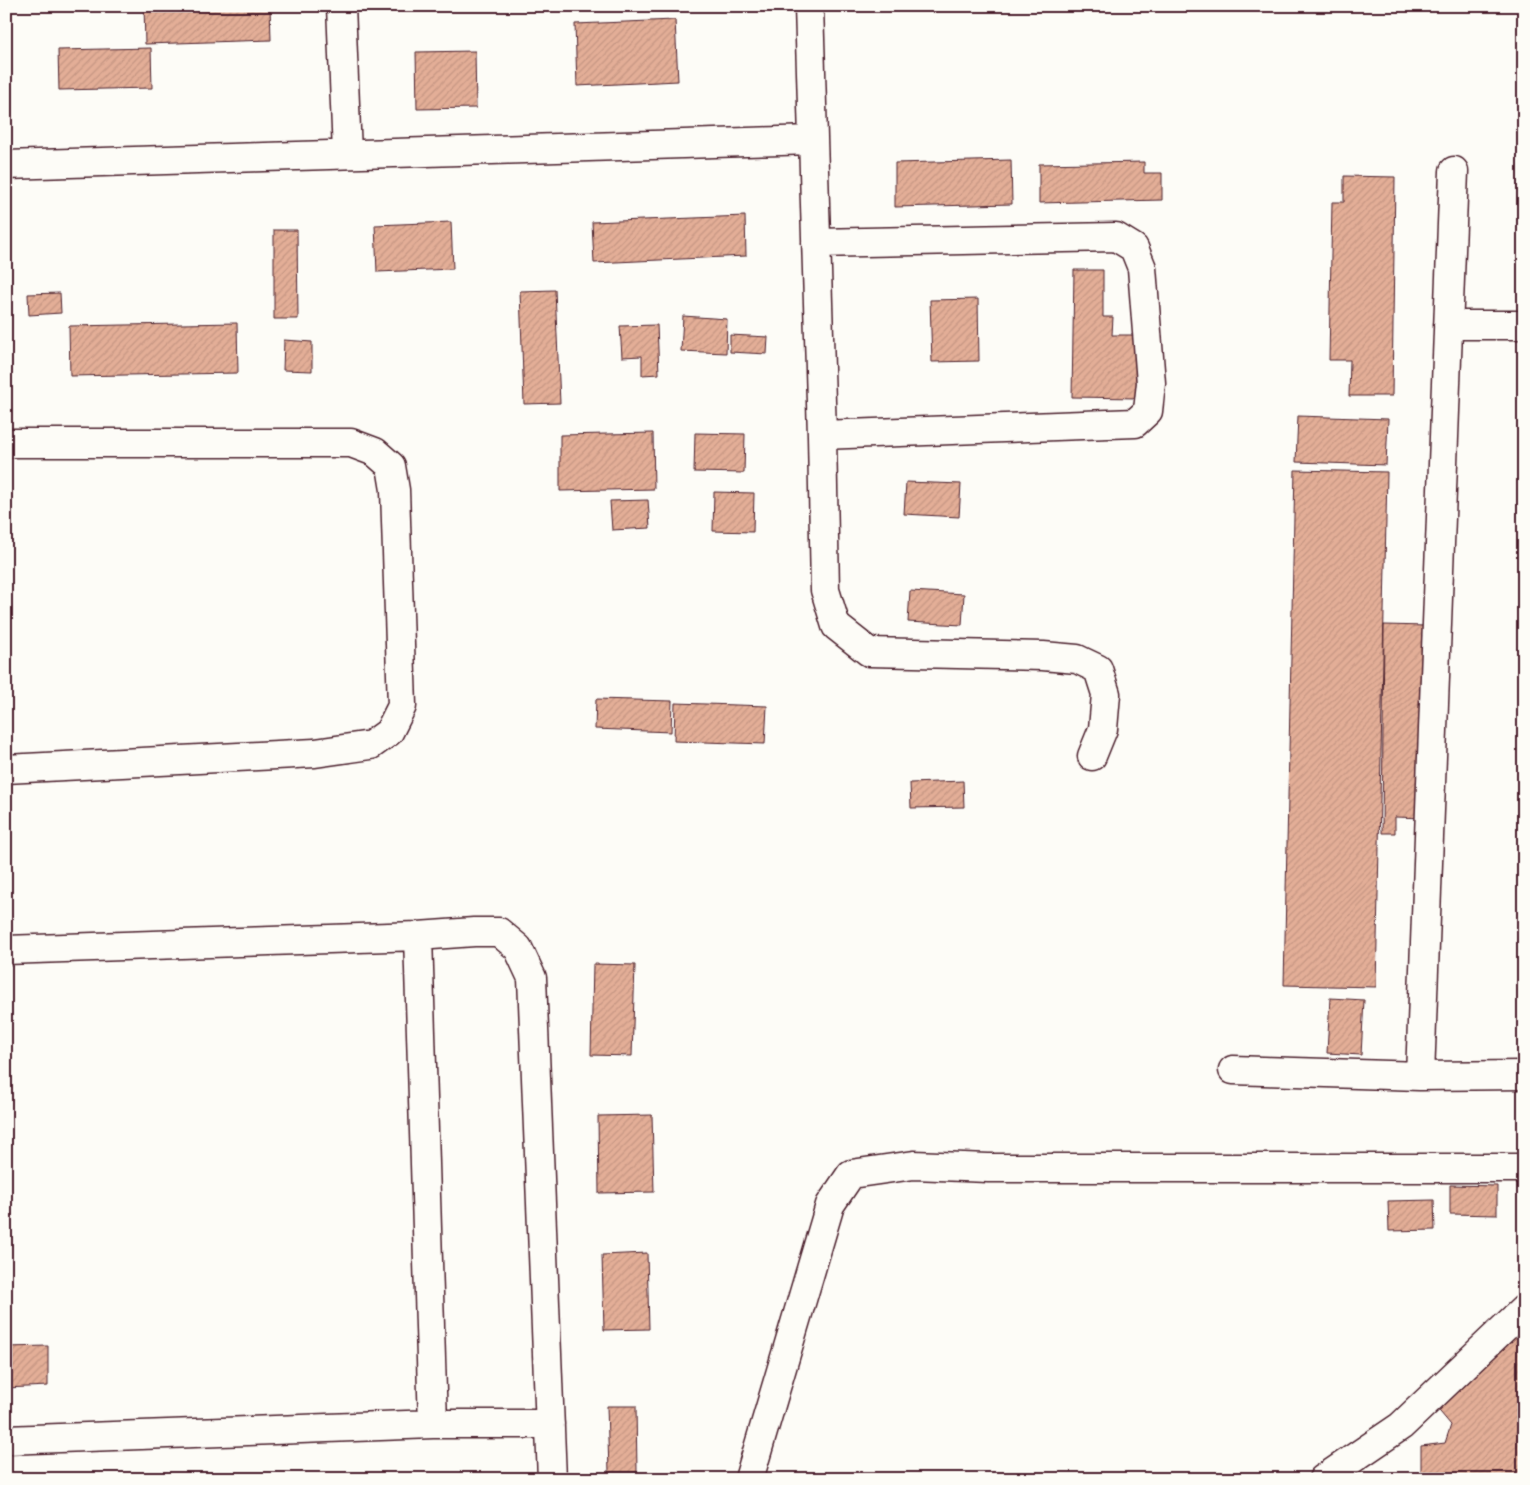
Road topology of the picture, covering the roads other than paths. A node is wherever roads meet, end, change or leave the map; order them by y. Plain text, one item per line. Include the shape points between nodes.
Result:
1 (341, 6) edge
2 (809, 6) edge
3 (813, 140) junction
4 (347, 154) junction
5 (6, 165) edge
6 (1454, 171) dead end
7 (816, 243) junction
8 (1448, 325) junction
9 (1524, 325) edge
10 (822, 435) junction
11 (6, 444) edge
12 (1092, 756) dead end
13 (6, 769) edge
14 (418, 936) junction
15 (6, 950) edge
16 (1233, 1070) dead end
17 (1420, 1076) junction
18 (1524, 1076) edge
19 (1524, 1168) edge
20 (1524, 1309) edge
21 (432, 1424) junction
22 (550, 1424) junction
23 (6, 1440) edge
24 (552, 1479) edge
25 (749, 1479) edge
26 (1323, 1479) edge

1 - 4 street
2 - 3 street
3 - 4 street
3 - 7 street
4 - 5 street
6 - 8 street
7 - 10 street
7 - 10 street via 1116,237 1134,248 1142,268 1151,383 1148,410 1135,423
8 - 9 street
8 - 17 street
10 - 12 street via 825,590 836,626 869,652 1043,656 1077,659 1098,669 1106,694 1103,729
11 - 13 street via 351,443 375,452 391,466 395,490 402,706 389,732 371,745 315,753
14 - 15 street
14 - 21 street
14 - 22 street via 498,932 518,948 532,978
16 - 17 street
17 - 18 street
19 - 25 street via 988,1168 914,1165 851,1174 830,1205
20 - 26 street via 1401,1426
21 - 22 street
21 - 23 street
22 - 24 street

